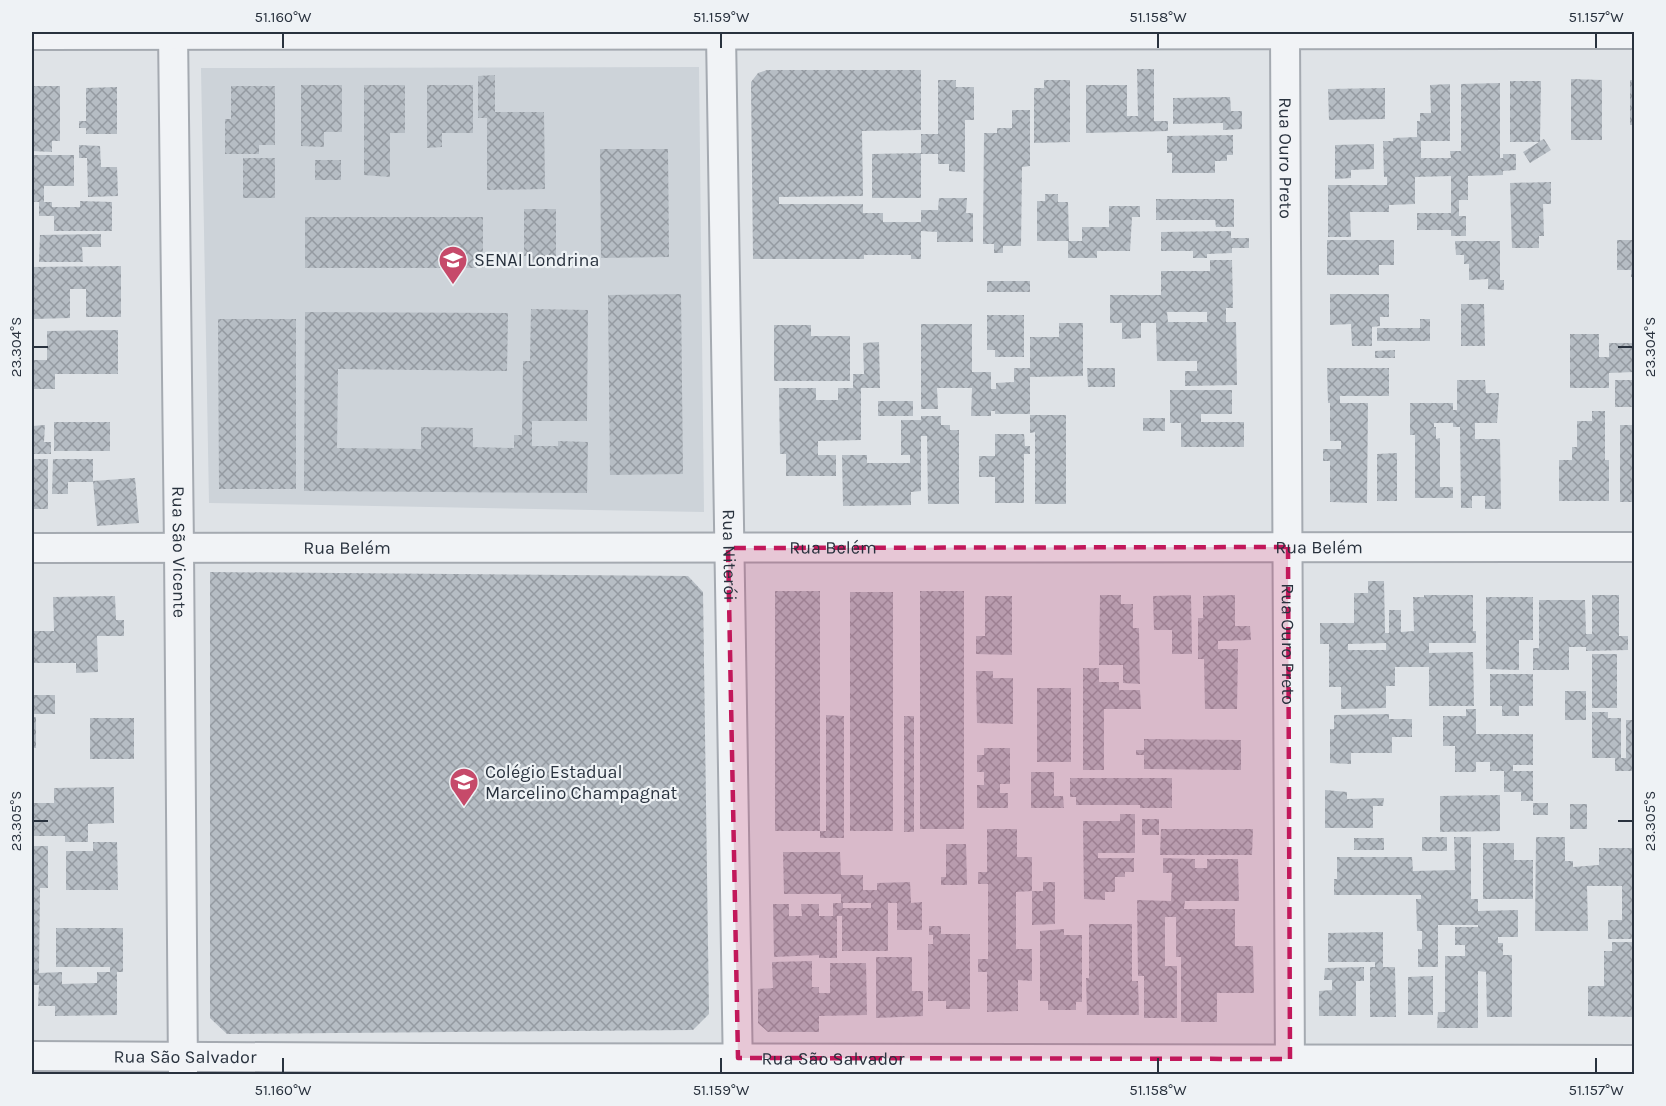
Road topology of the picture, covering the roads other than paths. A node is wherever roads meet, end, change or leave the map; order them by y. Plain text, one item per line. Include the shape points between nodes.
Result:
1 (173, 33) edge
2 (619, 33) edge
3 (1635, 34) edge
4 (32, 35) edge
5 (720, 35) junction
6 (1285, 35) junction
7 (1288, 547) junction
8 (1635, 547) edge
9 (32, 548) edge
10 (728, 548) junction
11 (179, 549) junction
12 (32, 1056) edge
13 (1635, 1060) edge
14 (183, 1065) edge
15 (738, 1066) edge
16 (1290, 1067) edge

1 - 2 street
1 - 4 street
1 - 11 street, Rua São Vicente
2 - 5 street
3 - 6 street
5 - 6 street
5 - 10 street, Rua Niterói
6 - 7 street, Rua Ouro Preto
7 - 8 street, Rua Belém
7 - 10 street, Rua Belém
7 - 16 street, Rua Ouro Preto
9 - 11 street, Rua Belém
10 - 11 street, Rua Belém
10 - 15 street, Rua Niterói
11 - 14 street, Rua São Vicente
12 - 14 street, Rua São Salvador
13 - 16 street, Rua São Salvador
14 - 15 street, Rua São Salvador via 427,1058
15 - 16 street, Rua São Salvador

